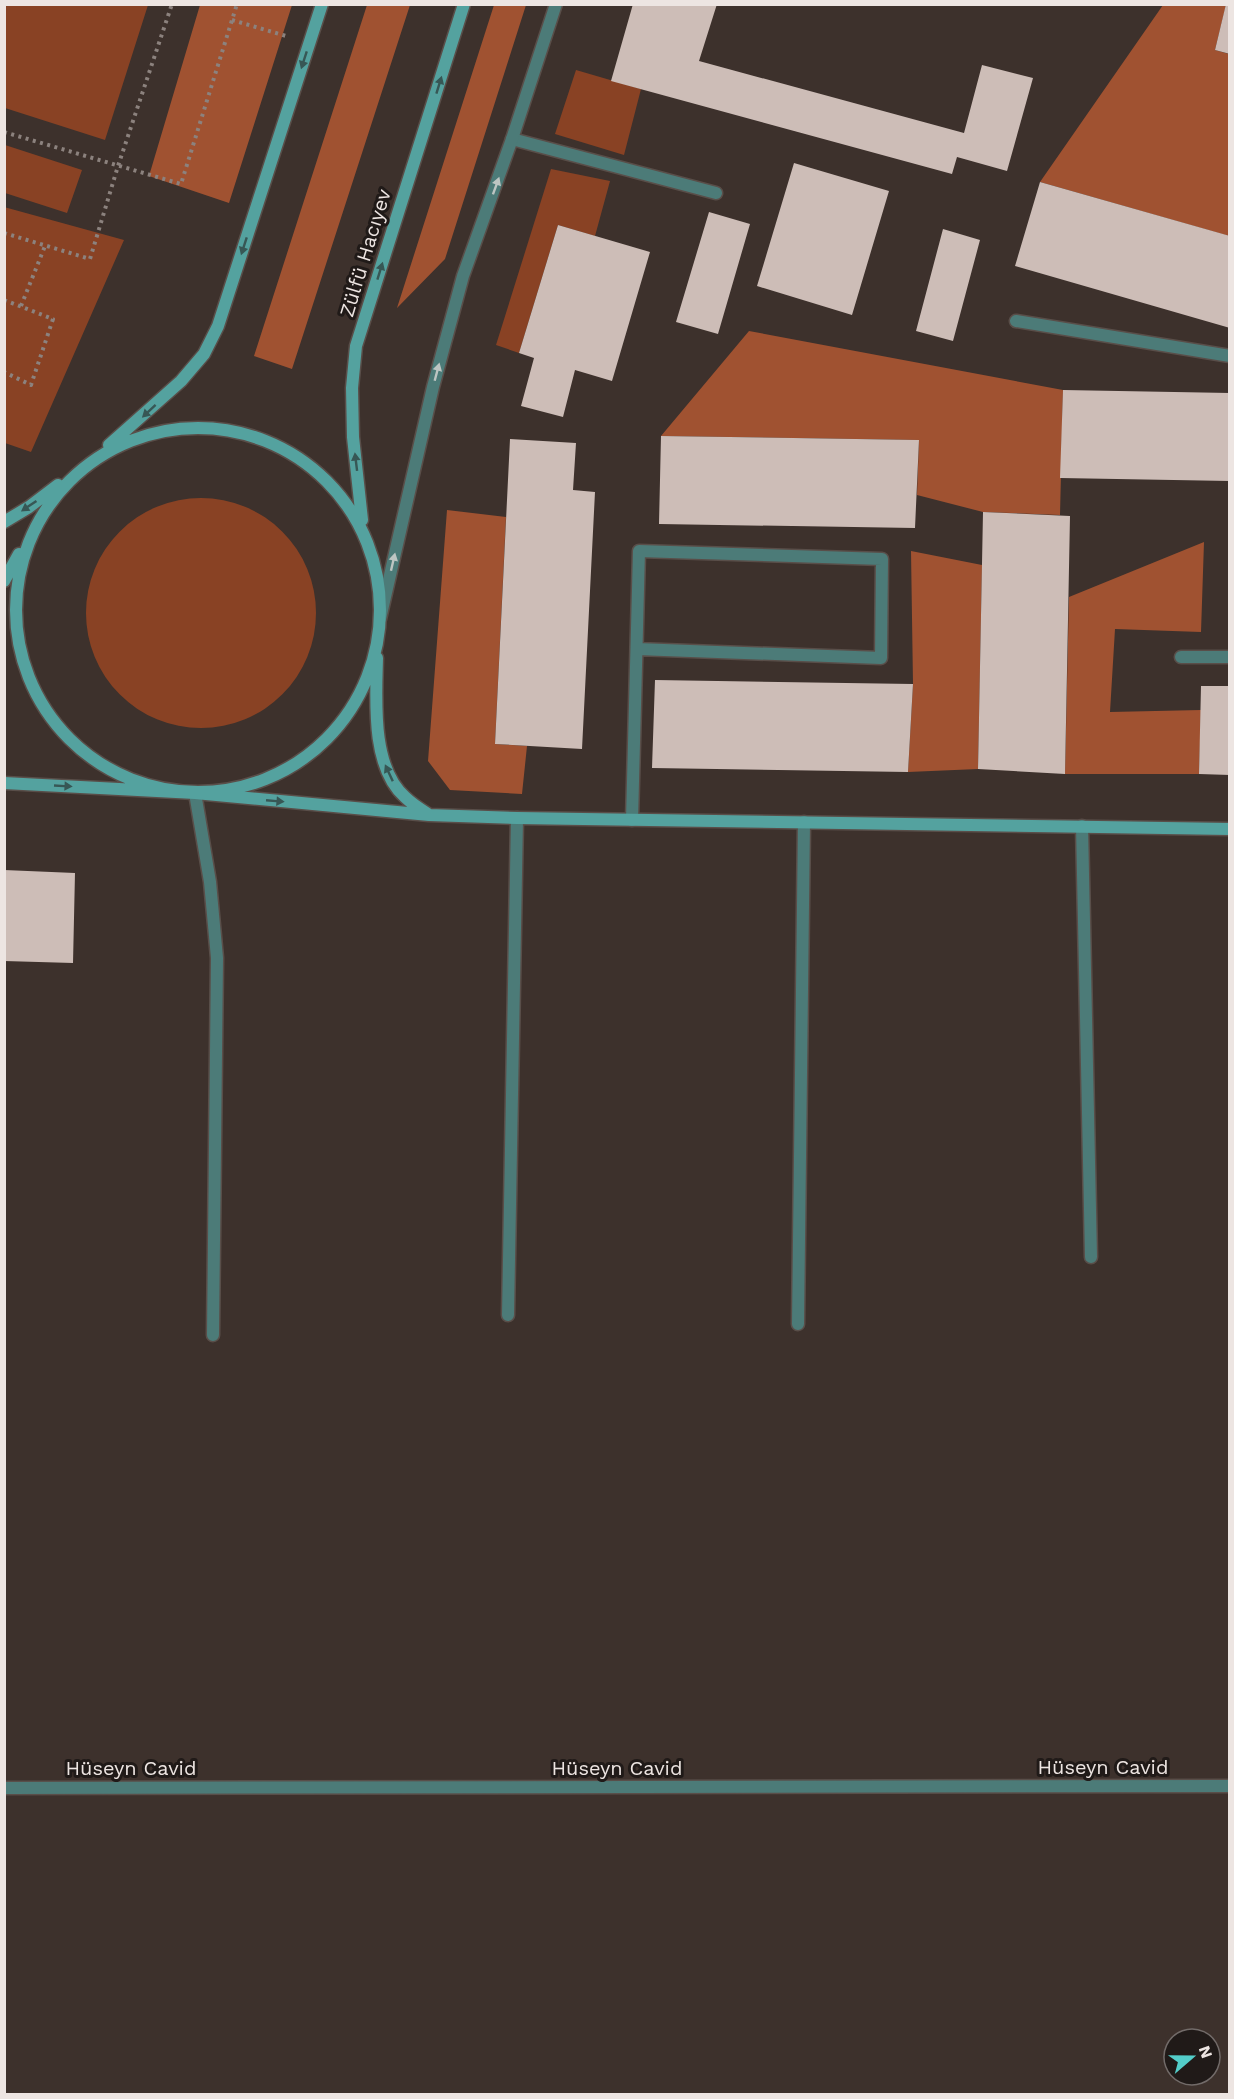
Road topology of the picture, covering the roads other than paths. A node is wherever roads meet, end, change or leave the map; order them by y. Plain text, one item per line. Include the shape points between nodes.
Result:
1 (322, 4) edge
2 (464, 4) edge
3 (556, 4) edge
4 (512, 139) junction
5 (716, 193) dead end
6 (1016, 321) dead end
7 (1230, 356) edge
8 (87, 464) junction
9 (39, 519) junction
10 (363, 520) junction
11 (4, 522) edge
12 (4, 581) edge
13 (380, 619) junction
14 (377, 649) junction
15 (637, 650) junction
16 (1181, 657) dead end
17 (1230, 657) edge
18 (4, 783) edge
19 (195, 794) junction
20 (429, 815) junction
21 (517, 818) junction
22 (633, 820) junction
23 (804, 822) junction
24 (1082, 826) junction
25 (1230, 829) edge
26 (1091, 1257) dead end
27 (508, 1315) dead end
28 (798, 1324) dead end
29 (213, 1335) dead end
30 (1230, 1786) edge
31 (4, 1788) edge

1 -> 8 main road via 218,326 204,354 181,381
10 -> 2 main road, Zülfü Hacıyev via 353,437 356,346
3 - 4 street
4 - 5 street
13 -> 4 street via 463,276
6 - 7 street
8 - 9 main road via 61,489
8 - 10 main road via 122,443 160,430 200,427 240,432 278,446 313,468
8 -> 11 main road
9 - 12 main road
9 - 19 main road via 21,562 15,609 20,655 38,699 66,737 103,767 146,786
10 - 13 main road, Zülfü Hacıyev via 380,589
13 - 14 main road, Zülfü Hacıyev
14 - 19 main road via 359,696 330,737 291,768 263,780 245,787
20 -> 14 main road via 404,797 385,766 376,704
15 - 15 street via 639,551 882,559 881,658
15 - 22 street
16 - 17 street
18 -> 19 main road
19 -> 20 main road
19 - 29 street via 210,882 217,958
20 - 21 main road
21 - 22 main road
21 - 27 street
22 - 23 main road
23 - 24 main road
23 - 28 street
24 - 25 main road
24 - 26 street
30 - 31 street, Hüseyn Cavid

